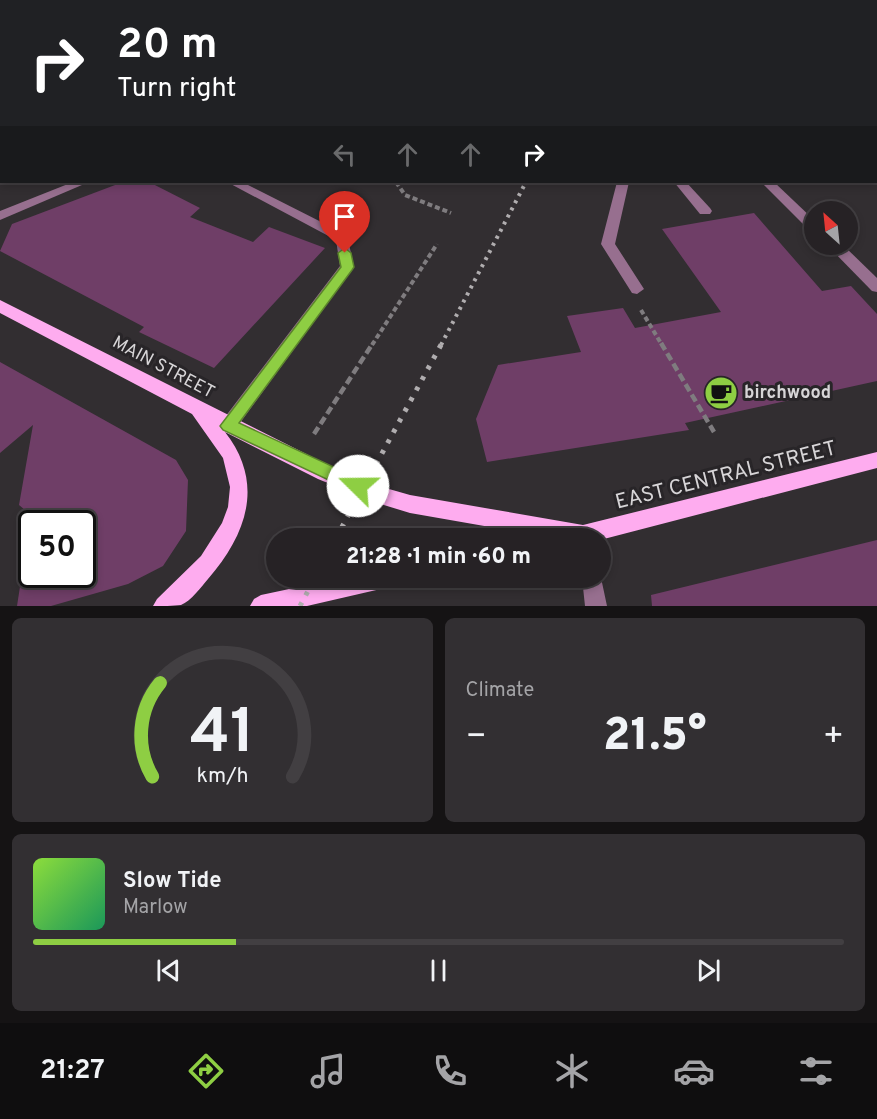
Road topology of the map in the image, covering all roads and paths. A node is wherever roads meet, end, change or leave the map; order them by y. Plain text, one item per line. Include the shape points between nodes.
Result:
1 (81, 183) edge
2 (235, 183) edge
3 (397, 183) edge
4 (623, 183) edge
5 (681, 183) edge
6 (768, 183) edge
7 (705, 212) dead end
8 (451, 213) dead end
9 (0, 216) edge
10 (804, 217) edge
11 (437, 244) dead end
12 (844, 255) edge
13 (877, 287) edge
14 (637, 289) joint
15 (0, 306) edge
16 (194, 408) junction
17 (228, 426) junction
18 (714, 432) dead end
19 (314, 434) dead end
20 (877, 460) edge
21 (534, 528) edge
22 (611, 529) edge
23 (341, 588) edge
24 (593, 588) edge
25 (164, 606) edge
26 (261, 606) edge
27 (596, 606) edge

1 - 9 street
2 - 17 street via 342,238 347,267
3 - 8 path via 405,195
4 - 14 street via 608,243
5 - 7 street
6 - 10 street
11 - 19 path
12 - 13 street
14 - 18 path via 642,315
15 - 16 main road, MAIN STREET
16 - 17 main road, MAIN STREET
16 - 25 main road via 233,458 238,474 238,505 230,529 204,569
17 - 21 main road, MAIN STREET via 325,473 399,501
20 - 22 main road, EAST CENTRAL STREET
23 - 26 main road
24 - 27 street

